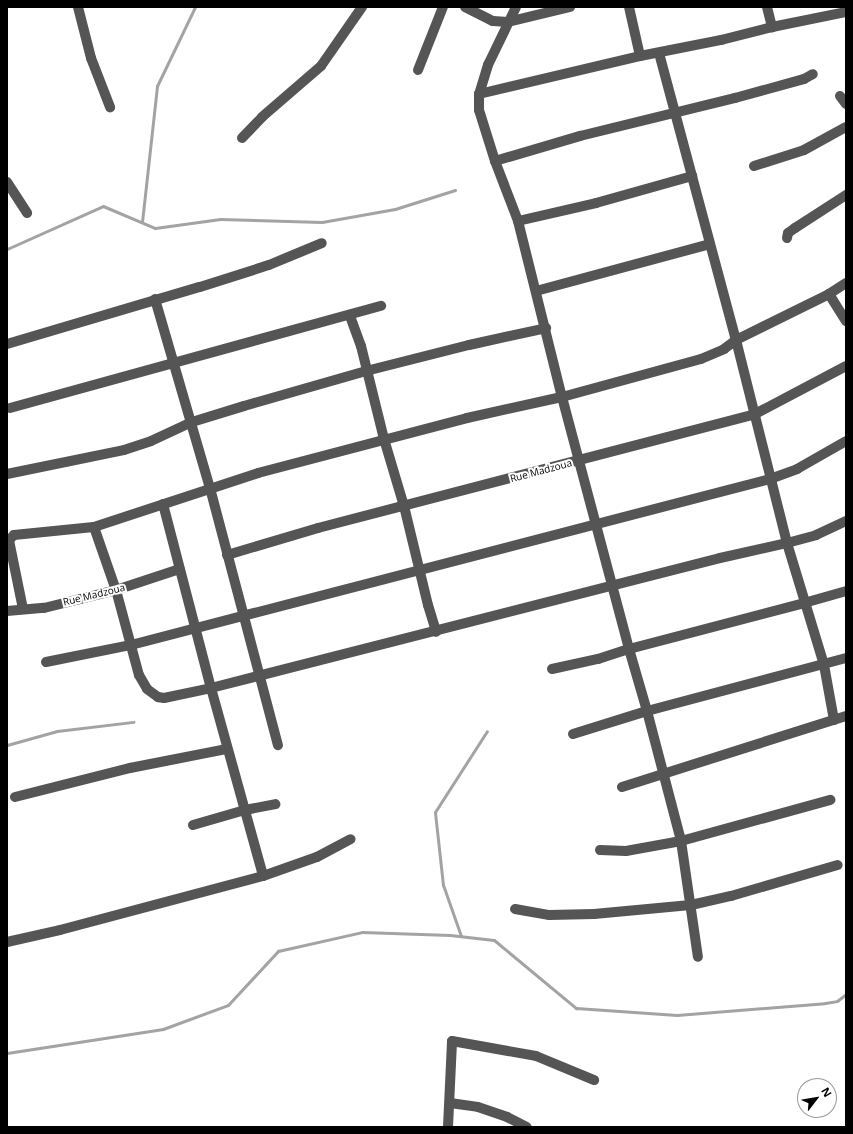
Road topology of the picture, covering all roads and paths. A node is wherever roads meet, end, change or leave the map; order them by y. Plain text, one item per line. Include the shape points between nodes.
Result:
1 (78, 7) edge
2 (362, 7) edge
3 (444, 7) edge
4 (465, 7) edge
5 (516, 7) edge
6 (570, 7) edge
7 (630, 7) edge
8 (767, 7) edge
9 (846, 12) edge
10 (508, 22) junction
11 (772, 26) junction
12 (659, 53) junction
13 (640, 56) junction
14 (418, 70) dead end
15 (813, 74) dead end
16 (479, 94) junction
17 (110, 107) dead end
18 (676, 113) junction
19 (846, 127) edge
20 (242, 138) dead end
21 (495, 161) junction
22 (754, 166) dead end
23 (692, 176) junction
24 (7, 182) edge
25 (846, 195) edge
26 (27, 213) dead end
27 (518, 221) junction
28 (787, 238) dead end
29 (322, 243) dead end
30 (710, 244) junction
31 (846, 283) edge
32 (536, 290) junction
33 (829, 294) junction
34 (155, 299) junction
35 (382, 306) dead end
36 (350, 316) junction
37 (846, 322) edge
38 (546, 328) junction
39 (736, 340) junction
40 (7, 344) edge
41 (175, 363) junction
42 (846, 366) edge
43 (366, 371) junction
44 (562, 397) junction
45 (10, 408) dead end
46 (755, 414) junction
47 (192, 422) junction
48 (384, 439) junction
49 (846, 442) edge
50 (580, 460) junction
51 (7, 474) edge
52 (770, 479) junction
53 (210, 488) junction
54 (163, 504) junction
55 (404, 506) junction
56 (846, 522) edge
57 (597, 523) junction
58 (94, 527) junction
59 (787, 543) junction
60 (227, 555) junction
61 (180, 569) junction
62 (420, 570) junction
63 (612, 586) junction
64 (116, 590) junction
65 (846, 591) edge
66 (804, 604) junction
67 (23, 609) junction
68 (7, 610) edge
69 (243, 614) junction
70 (196, 627) junction
71 (436, 632) junction
72 (131, 644) junction
73 (629, 649) junction
74 (846, 658) edge
75 (46, 662) dead end
76 (824, 664) junction
77 (552, 669) dead end
78 (260, 675) junction
79 (211, 688) junction
80 (647, 711) junction
81 (846, 716) edge
82 (834, 720) junction
83 (574, 734) dead end
84 (278, 745) dead end
85 (227, 749) junction
86 (663, 774) junction
87 (622, 787) dead end
88 (15, 797) dead end
89 (830, 800) dead end
90 (275, 804) dead end
91 (245, 810) junction
92 (193, 825) dead end
93 (352, 839) dead end
94 (681, 841) junction
95 (600, 850) dead end
96 (838, 865) dead end
97 (263, 876) junction
98 (691, 905) junction
99 (515, 908) dead end
100 (7, 942) edge
101 (698, 956) dead end
102 (594, 1080) dead end
103 (450, 1103) junction
104 (448, 1127) edge
105 (527, 1127) edge

1 - 17 street via 91,58
2 - 20 street via 321,66
3 - 14 street
4 - 10 street via 493,21
5 - 10 street
6 - 10 street
7 - 13 street
8 - 11 street
9 - 11 street
10 - 16 street via 488,65
11 - 12 street
12 - 13 street
12 - 18 street
13 - 16 street
15 - 18 street via 804,79
16 - 21 street via 479,110
18 - 21 street via 580,136
18 - 23 street
19 - 22 street via 804,150
21 - 27 street
23 - 27 street via 596,203
23 - 30 street
24 - 26 street
25 - 28 street via 788,233
27 - 32 street
29 - 34 street via 269,265
30 - 32 street
30 - 39 street
31 - 33 street
32 - 38 street
33 - 37 street
33 - 39 street
34 - 40 street
34 - 41 street
35 - 36 street
36 - 41 street
36 - 43 street via 361,346
38 - 43 street
38 - 44 street
39 - 44 street via 724,349 701,359
39 - 46 street
41 - 45 street
41 - 47 street
42 - 46 street, Rue Madzoua
43 - 47 street
43 - 48 street
44 - 48 street
44 - 50 street
46 - 50 street, Rue Madzoua
46 - 52 street
47 - 51 street via 124,450
47 - 53 street
48 - 53 street
48 - 55 street
49 - 52 street via 785,475
50 - 55 street, Rue Madzoua
50 - 57 street
52 - 57 street
52 - 59 street
53 - 54 street
53 - 60 street
54 - 58 street
54 - 61 street
55 - 60 street, Rue Madzoua
55 - 62 street
56 - 59 street via 816,535
57 - 62 street
57 - 63 street
58 - 64 street
58 - 67 street via 12,536 10,540
59 - 63 street
59 - 66 street
60 - 69 street
61 - 64 street, Rue Madzoua
61 - 70 street
62 - 69 street
62 - 71 street
63 - 71 street
63 - 73 street
64 - 67 street, Rue Madzoua via 44,608
64 - 72 street
65 - 66 street
66 - 73 street
66 - 76 street
67 - 68 street, Rue Madzoua
69 - 70 street
69 - 78 street
70 - 72 street
70 - 79 street
71 - 78 street
72 - 75 street
72 - 79 street via 139,675 147,689 158,697
73 - 77 street
73 - 80 street
74 - 76 street
76 - 80 street
76 - 82 street
78 - 79 street
78 - 84 street
79 - 85 street
80 - 83 street
80 - 86 street
81 - 82 street
82 - 86 street
85 - 88 street via 130,768
85 - 91 street
86 - 87 street
86 - 94 street
89 - 94 street
90 - 91 street
91 - 92 street
91 - 97 street
93 - 97 street via 317,857
94 - 95 street via 626,851
94 - 98 street
96 - 98 street
97 - 100 street
98 - 99 street via 594,914 549,914
98 - 101 street
102 - 103 street via 536,1056 452,1041
103 - 104 street
103 - 105 street via 478,1107

